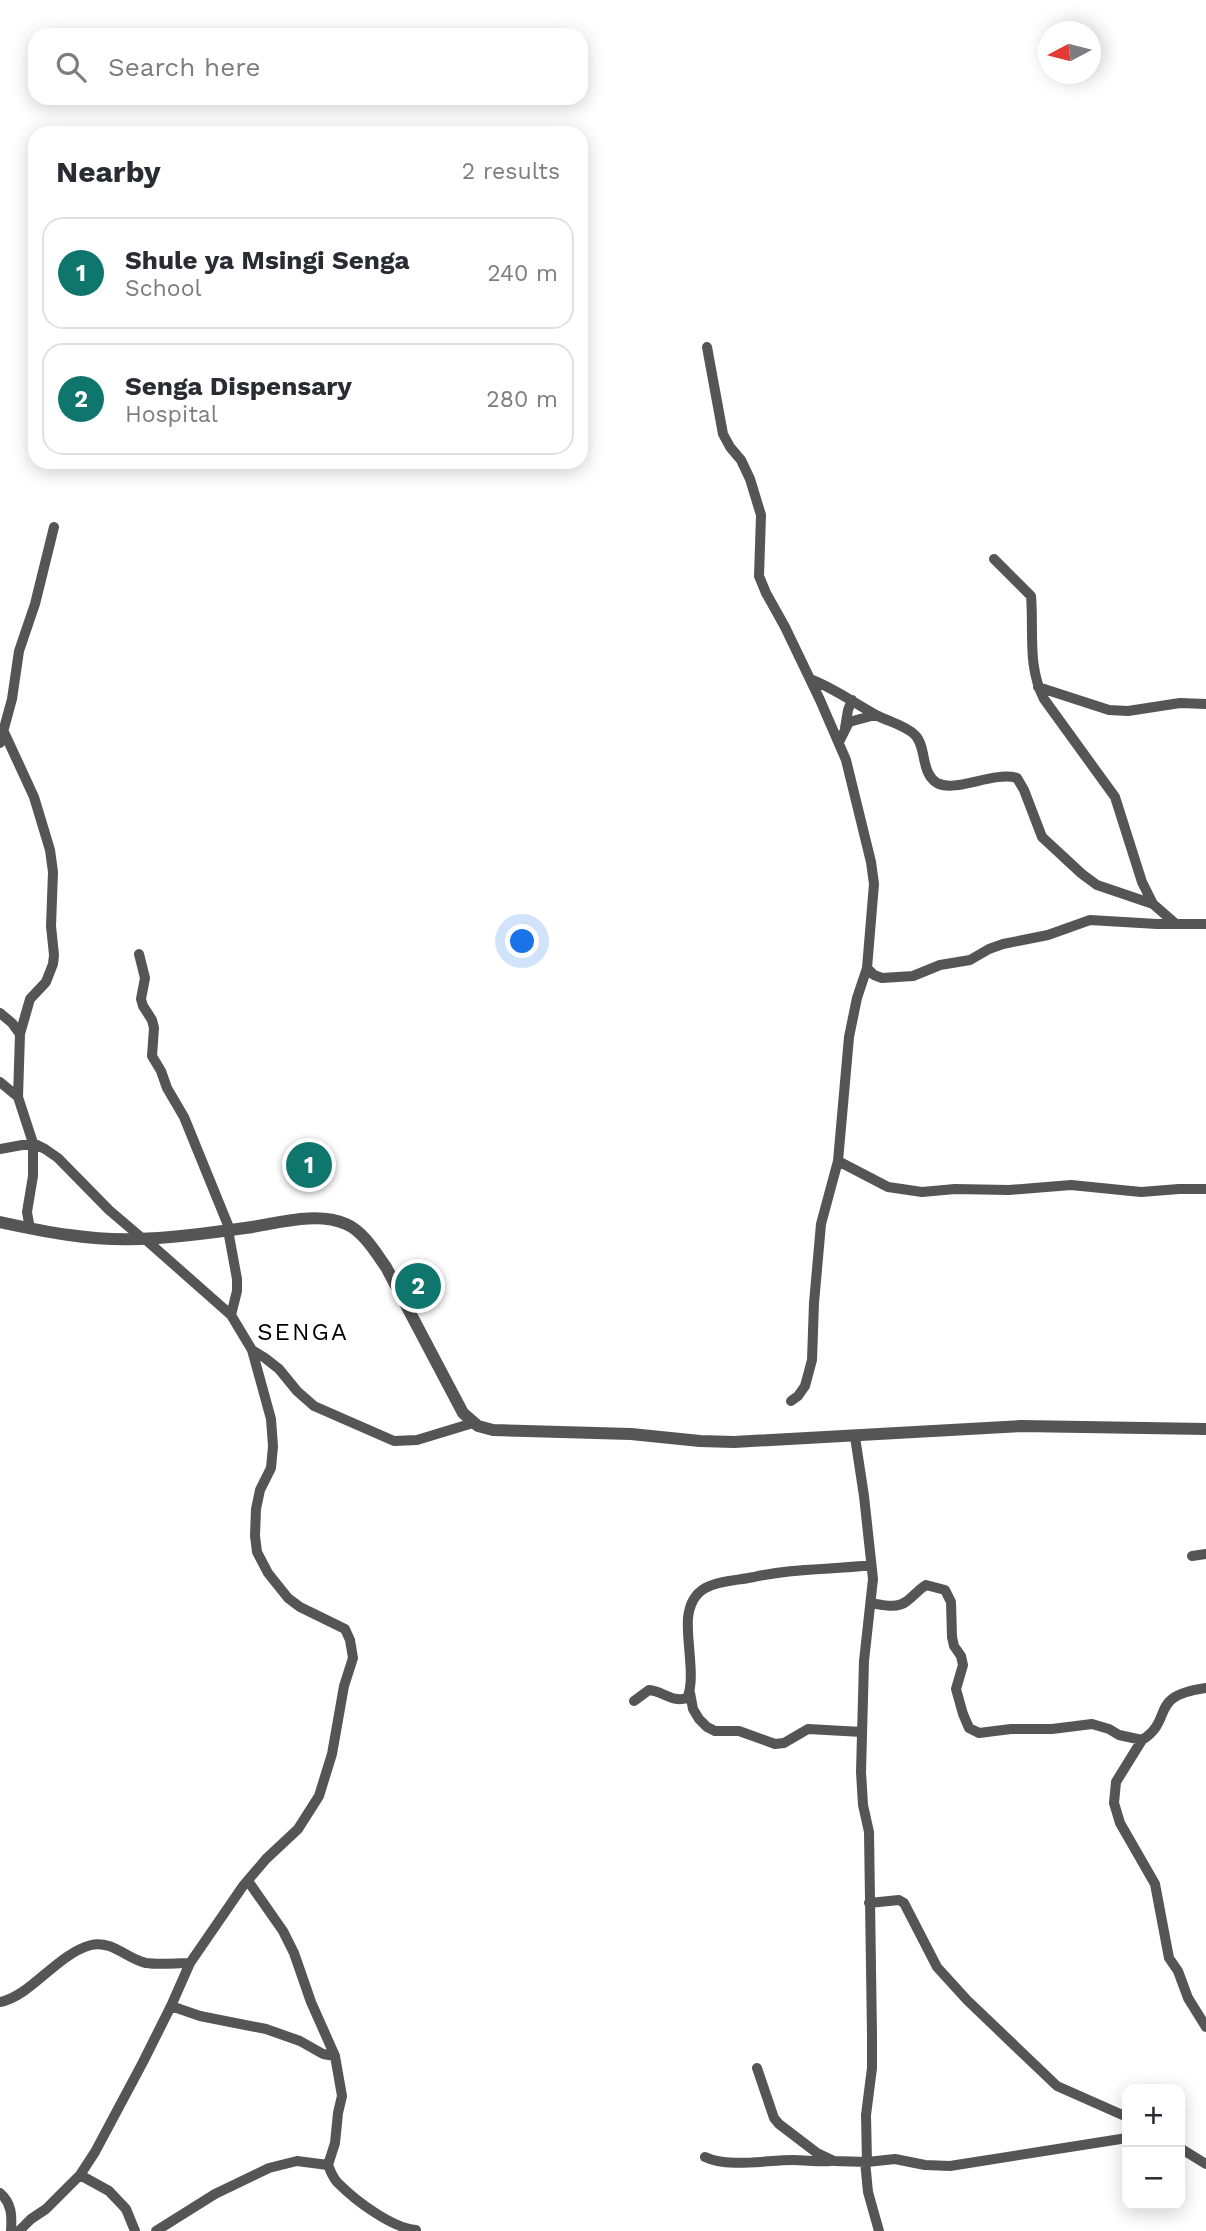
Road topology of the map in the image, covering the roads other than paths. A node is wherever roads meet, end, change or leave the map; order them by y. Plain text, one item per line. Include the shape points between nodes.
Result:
1 (707, 346) dead end
2 (54, 527) dead end
3 (994, 559) dead end
4 (810, 679) junction
5 (1038, 687) junction
6 (852, 700) junction
7 (1206, 704) edge
8 (875, 715) junction
9 (845, 728) junction
10 (2, 731) edge
11 (839, 742) junction
12 (1153, 904) junction
13 (1176, 924) junction
14 (1206, 924) edge
15 (139, 954) dead end
16 (867, 968) junction
17 (0, 1013) edge
18 (20, 1034) junction
19 (0, 1082) edge
20 (18, 1097) junction
21 (33, 1143) junction
22 (0, 1149) edge
23 (838, 1161) junction
24 (1206, 1189) edge
25 (0, 1222) edge
26 (30, 1229) junction
27 (229, 1230) junction
28 (144, 1239) junction
29 (231, 1315) junction
30 (252, 1350) junction
31 (791, 1401) dead end
32 (473, 1423) junction
33 (1206, 1429) edge
34 (855, 1437) junction
35 (1206, 1554) edge
36 (1192, 1556) dead end
37 (871, 1565) junction
38 (871, 1603) junction
39 (1206, 1688) edge
40 (690, 1693) junction
41 (634, 1702) dead end
42 (862, 1732) junction
43 (1142, 1740) junction
44 (248, 1881) junction
45 (869, 1903) junction
46 (190, 1964) junction
47 (0, 2002) edge
48 (172, 2006) junction
49 (1206, 2027) edge
50 (335, 2056) junction
51 (757, 2068) dead end
52 (1122, 2115) edge
53 (1122, 2139) edge
54 (1185, 2151) edge
55 (705, 2157) dead end
56 (834, 2161) junction
57 (866, 2162) junction
58 (1206, 2164) edge
59 (328, 2165) junction
60 (80, 2175) junction
61 (0, 2193) edge
62 (416, 2230) edge
63 (11, 2231) edge
64 (19, 2231) edge
65 (135, 2231) edge
66 (156, 2231) edge
67 (879, 2231) edge

1 - 4 street via 723,434 750,479 761,515 759,576
2 - 10 street
3 - 5 street via 1031,596 1032,655
4 - 6 street
4 - 11 street
5 - 7 street via 1109,710
5 - 12 street via 1115,797 1131,854
6 - 8 street
6 - 9 street
8 - 9 street via 855,719
8 - 12 street via 917,737 930,776 939,784 1007,775 1017,778 1042,837 1097,885
9 - 11 street
10 - 18 street via 34,797 53,872 53,964 46,982 30,999
11 - 16 street via 856,794 874,884
12 - 13 street
13 - 14 street
13 - 16 street via 1090,920 913,976 883,978
15 - 27 street via 145,978 141,999 154,1028 152,1056 184,1117
16 - 23 street via 849,1037
17 - 18 street
18 - 20 street
19 - 20 street
20 - 21 street
21 - 22 street
21 - 26 street via 27,1212
21 - 28 street via 58,1158
23 - 24 street via 888,1187 922,1192 1071,1185 1141,1192
23 - 31 street via 821,1223 812,1360 805,1386
25 - 26 street
26 - 28 street
27 - 28 street
27 - 29 street via 237,1279
27 - 32 street via 321,1219 348,1224 386,1267 463,1413
28 - 29 street
29 - 30 street
30 - 32 street via 314,1406 394,1441 417,1440
30 - 44 street via 274,1446 256,1509 257,1552 288,1598 345,1629 353,1658 319,1797 298,1829
32 - 34 street via 493,1430 631,1434 694,1441
33 - 34 street via 1021,1426
34 - 37 street
35 - 36 street
37 - 38 street
37 - 40 street via 764,1573 707,1587 694,1598 688,1617
38 - 42 street
38 - 43 street via 897,1606 926,1585 945,1590 951,1602 954,1646 963,1665 958,1699 969,1728 976,1732 1092,1724
39 - 43 street via 1168,1700 1157,1724
40 - 41 street via 677,1700 649,1690
40 - 42 street via 699,1719 715,1731 739,1731 775,1744 808,1729
42 - 45 street
43 - 49 street via 1116,1782 1114,1803 1120,1824 1155,1884 1169,1958
44 - 46 street
44 - 50 street via 294,1953
45 - 52 street via 904,1903 937,1967 967,2000 1057,2086
45 - 57 street via 872,2055
46 - 47 street via 146,1963 108,1945 88,1946 49,1969 13,1999
46 - 48 street
48 - 50 street via 266,2029
48 - 60 street
50 - 59 street via 342,2096
51 - 56 street via 774,2118
53 - 57 street via 950,2166 895,2159
54 - 58 street
55 - 56 street via 731,2162
56 - 57 street
57 - 67 street via 868,2192
59 - 62 street via 338,2184 363,2204 393,2223
59 - 66 street via 297,2161 269,2168 211,2196
60 - 64 street
60 - 65 street via 109,2192 126,2209
61 - 63 street via 11,2209

